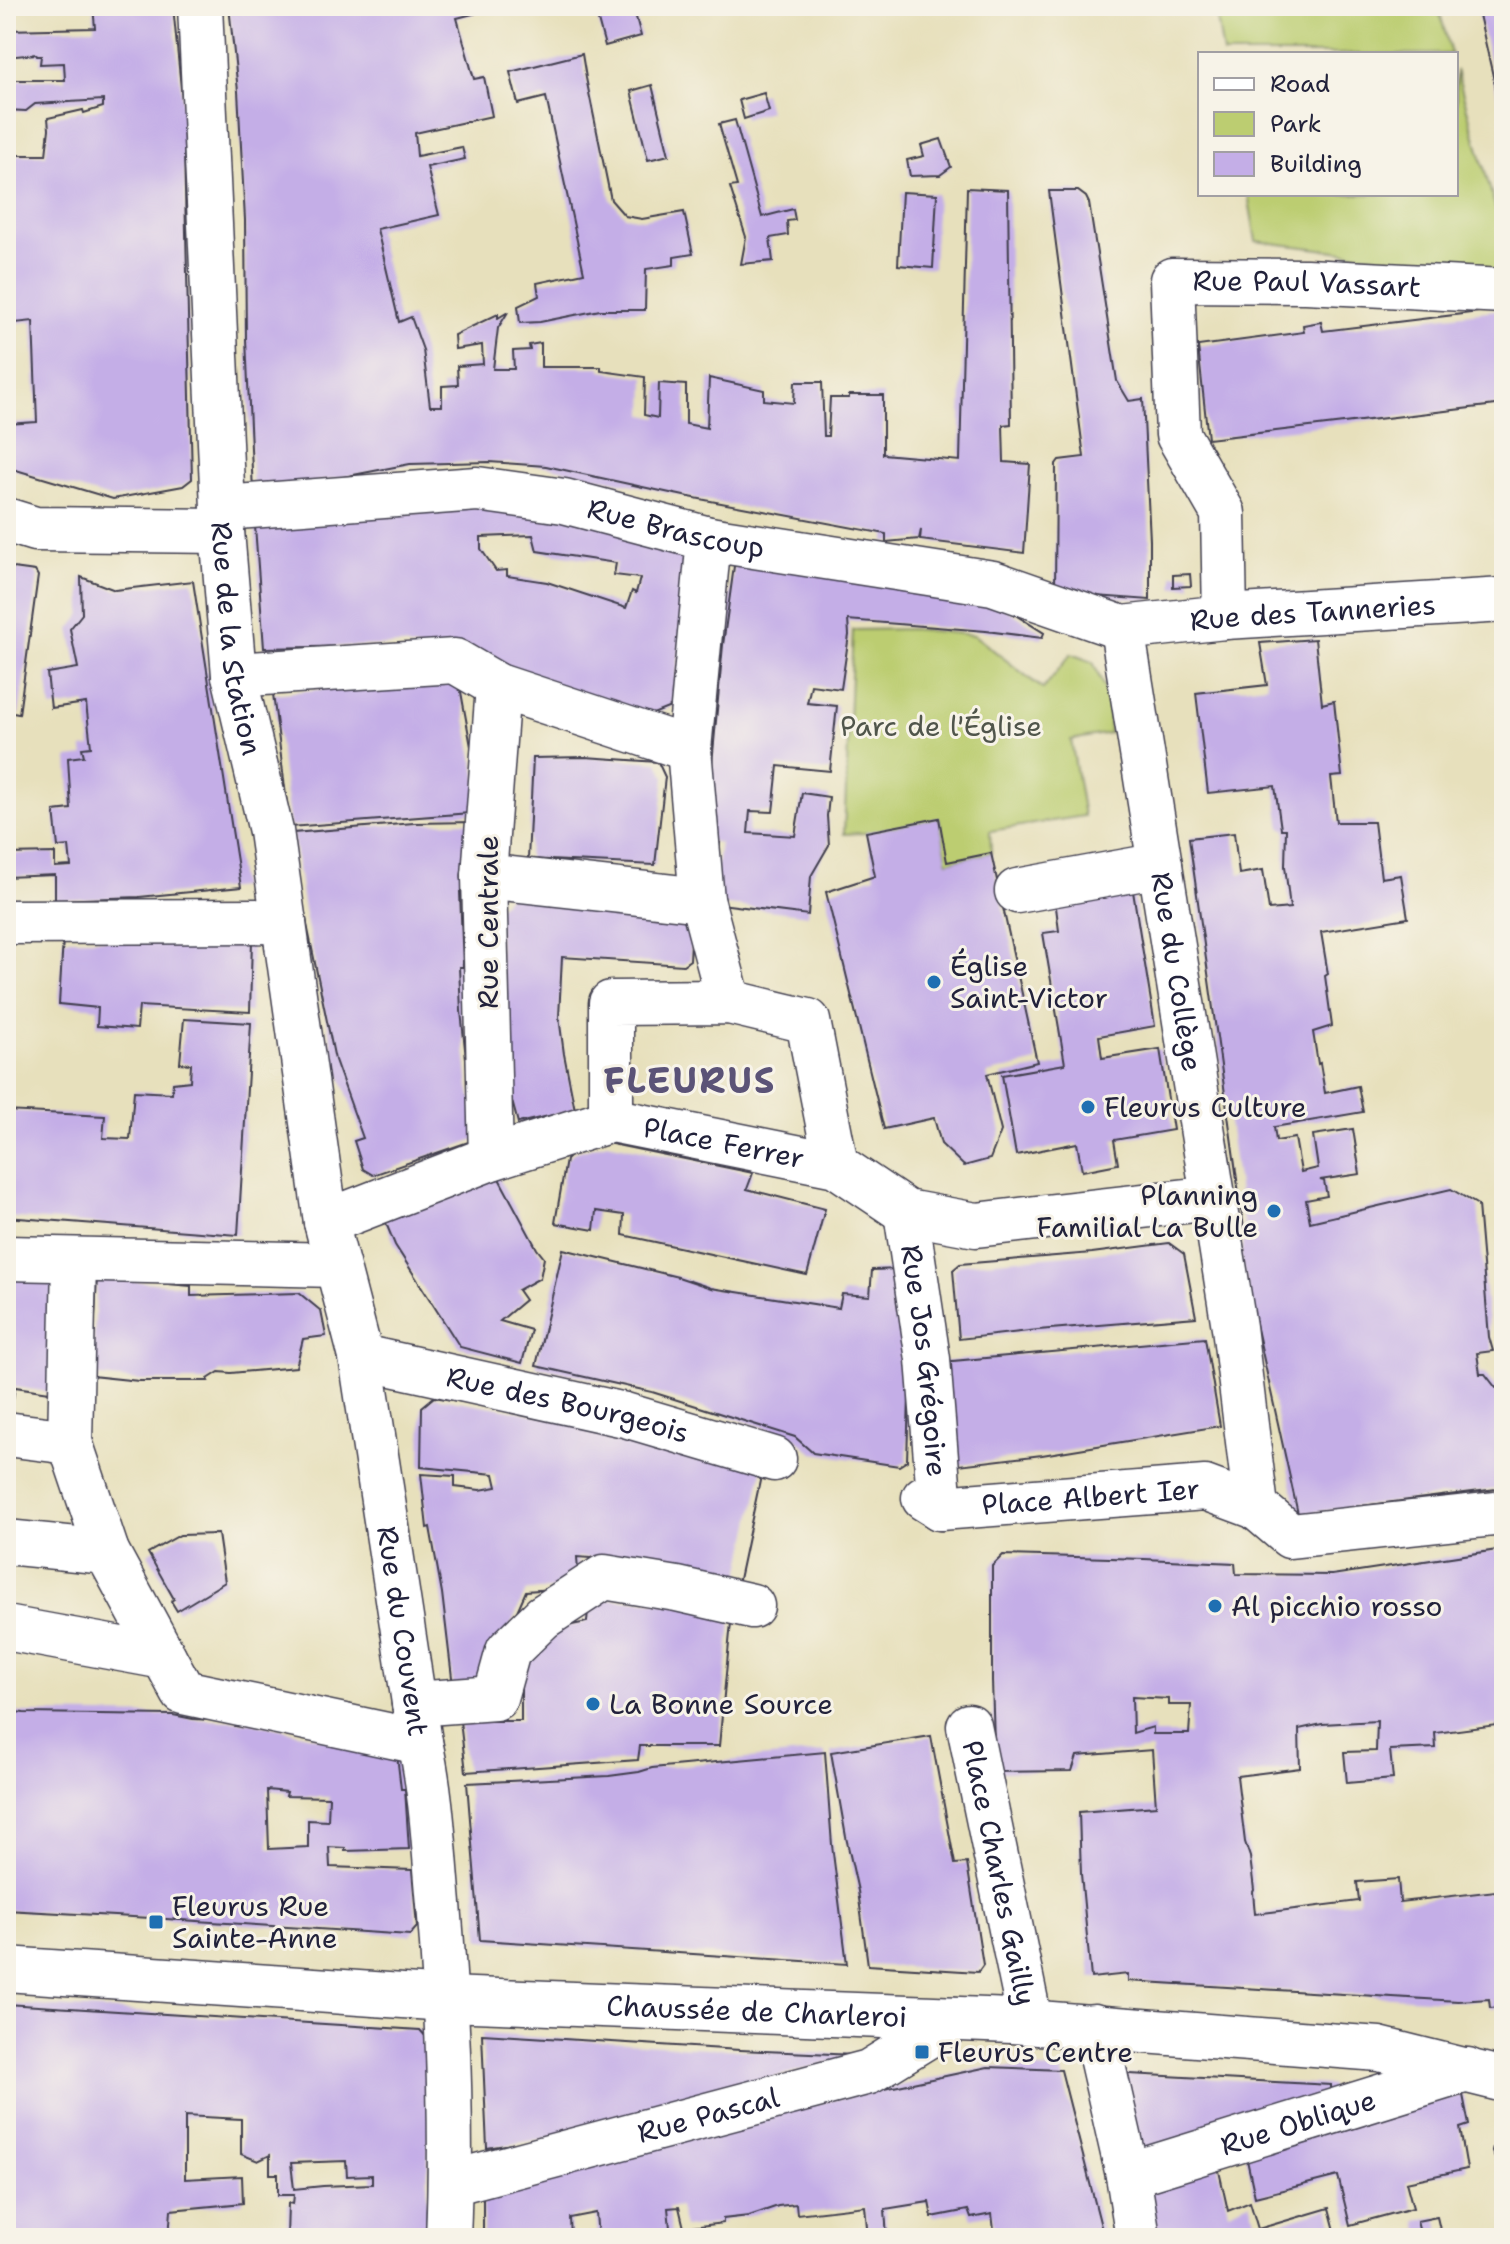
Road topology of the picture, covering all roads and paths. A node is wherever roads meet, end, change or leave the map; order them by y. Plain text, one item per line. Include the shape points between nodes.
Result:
1 (200, 6) edge
2 (1504, 291) edge
3 (222, 519) junction
4 (6, 520) edge
5 (709, 539) junction
6 (1504, 600) edge
7 (1225, 617) junction
8 (1122, 628) junction
9 (234, 675) junction
10 (498, 686) junction
11 (689, 749) junction
12 (1160, 865) junction
13 (484, 876) junction
14 (1017, 891) dead end
15 (702, 900) junction
16 (284, 921) junction
17 (6, 922) edge
18 (729, 1002) junction
19 (611, 1120) junction
20 (491, 1158) junction
21 (836, 1165) junction
22 (1213, 1198) junction
23 (906, 1212) junction
24 (326, 1222) junction
25 (6, 1258) edge
26 (74, 1261) junction
27 (337, 1265) junction
28 (361, 1357) junction
29 (6, 1434) edge
30 (70, 1442) junction
31 (774, 1459) dead end
32 (932, 1503) joint
33 (1256, 1507) junction
34 (1504, 1513) edge
35 (6, 1542) edge
36 (107, 1552) junction
37 (752, 1606) dead end
38 (6, 1628) edge
39 (164, 1657) junction
40 (417, 1723) junction
41 (969, 1726) dead end
42 (6, 1969) edge
43 (447, 1999) junction
44 (955, 2019) junction
45 (1030, 2021) junction
46 (1094, 2026) junction
47 (1485, 2075) edge
48 (1128, 2175) junction
49 (451, 2183) junction
50 (448, 2238) edge
51 (1138, 2238) edge

1 - 3 street, Rue de la Station
2 - 7 street, Rue Paul Vassart via 1172,280 1178,435 1223,513
3 - 4 street, Rue Brascoup via 35,529
3 - 5 street, Rue Brascoup via 477,489 564,501
3 - 9 street, Rue de la Station
5 - 8 street, Rue Brascoup via 993,583
5 - 11 street
6 - 7 street, Rue des Tanneries
7 - 8 street, Rue des Tanneries
8 - 12 street, Rue du Collège
9 - 10 street via 455,661
9 - 16 street, Rue de la Station via 271,831
10 - 11 street
10 - 13 street, Rue Centrale
11 - 15 street
12 - 14 street
12 - 22 street, Rue du Collège
13 - 15 street
13 - 20 street, Rue Centrale
15 - 18 street
16 - 17 street
16 - 24 street, Rue de la Station
18 - 19 street, Place Ferrer via 611,1003
18 - 21 street, Place Ferrer via 808,1021
19 - 20 street, Place Ferrer
19 - 21 street, Place Ferrer
20 - 24 street, Place Ferrer
21 - 23 street, Place Ferrer
22 - 23 street, Place Ferrer via 976,1225
22 - 33 street, Rue du Collège
23 - 32 street, Rue Jos Grégoire via 928,1359
24 - 27 street, Rue de la Station
25 - 26 street
26 - 27 street
26 - 30 street
27 - 28 street, Rue du Couvent
28 - 31 street, Rue des Bourgeois via 625,1415
28 - 40 street, Rue du Couvent
29 - 30 street
30 - 36 street
32 - 33 street, Place Albert Ier via 1205,1488
33 - 34 street via 1290,1536
35 - 36 street
36 - 39 street
37 - 40 street via 604,1577 543,1617 508,1651 495,1698
38 - 39 street
39 - 40 street via 183,1692
40 - 43 street, Rue du Couvent via 428,1778
41 - 45 street, Place Charles Gailly
42 - 43 street, Chaussée de Charleroi
43 - 44 street, Chaussée de Charleroi
43 - 49 street, Rue du Couvent
44 - 45 street, Chaussée de Charleroi
44 - 49 street, Rue Pascal via 869,2072
45 - 46 street, Chaussée de Charleroi
46 - 47 street, Chaussée de Charleroi via 1379,2049
46 - 48 street
47 - 48 street, Rue Oblique
48 - 51 street
49 - 50 street, Rue du Couvent

